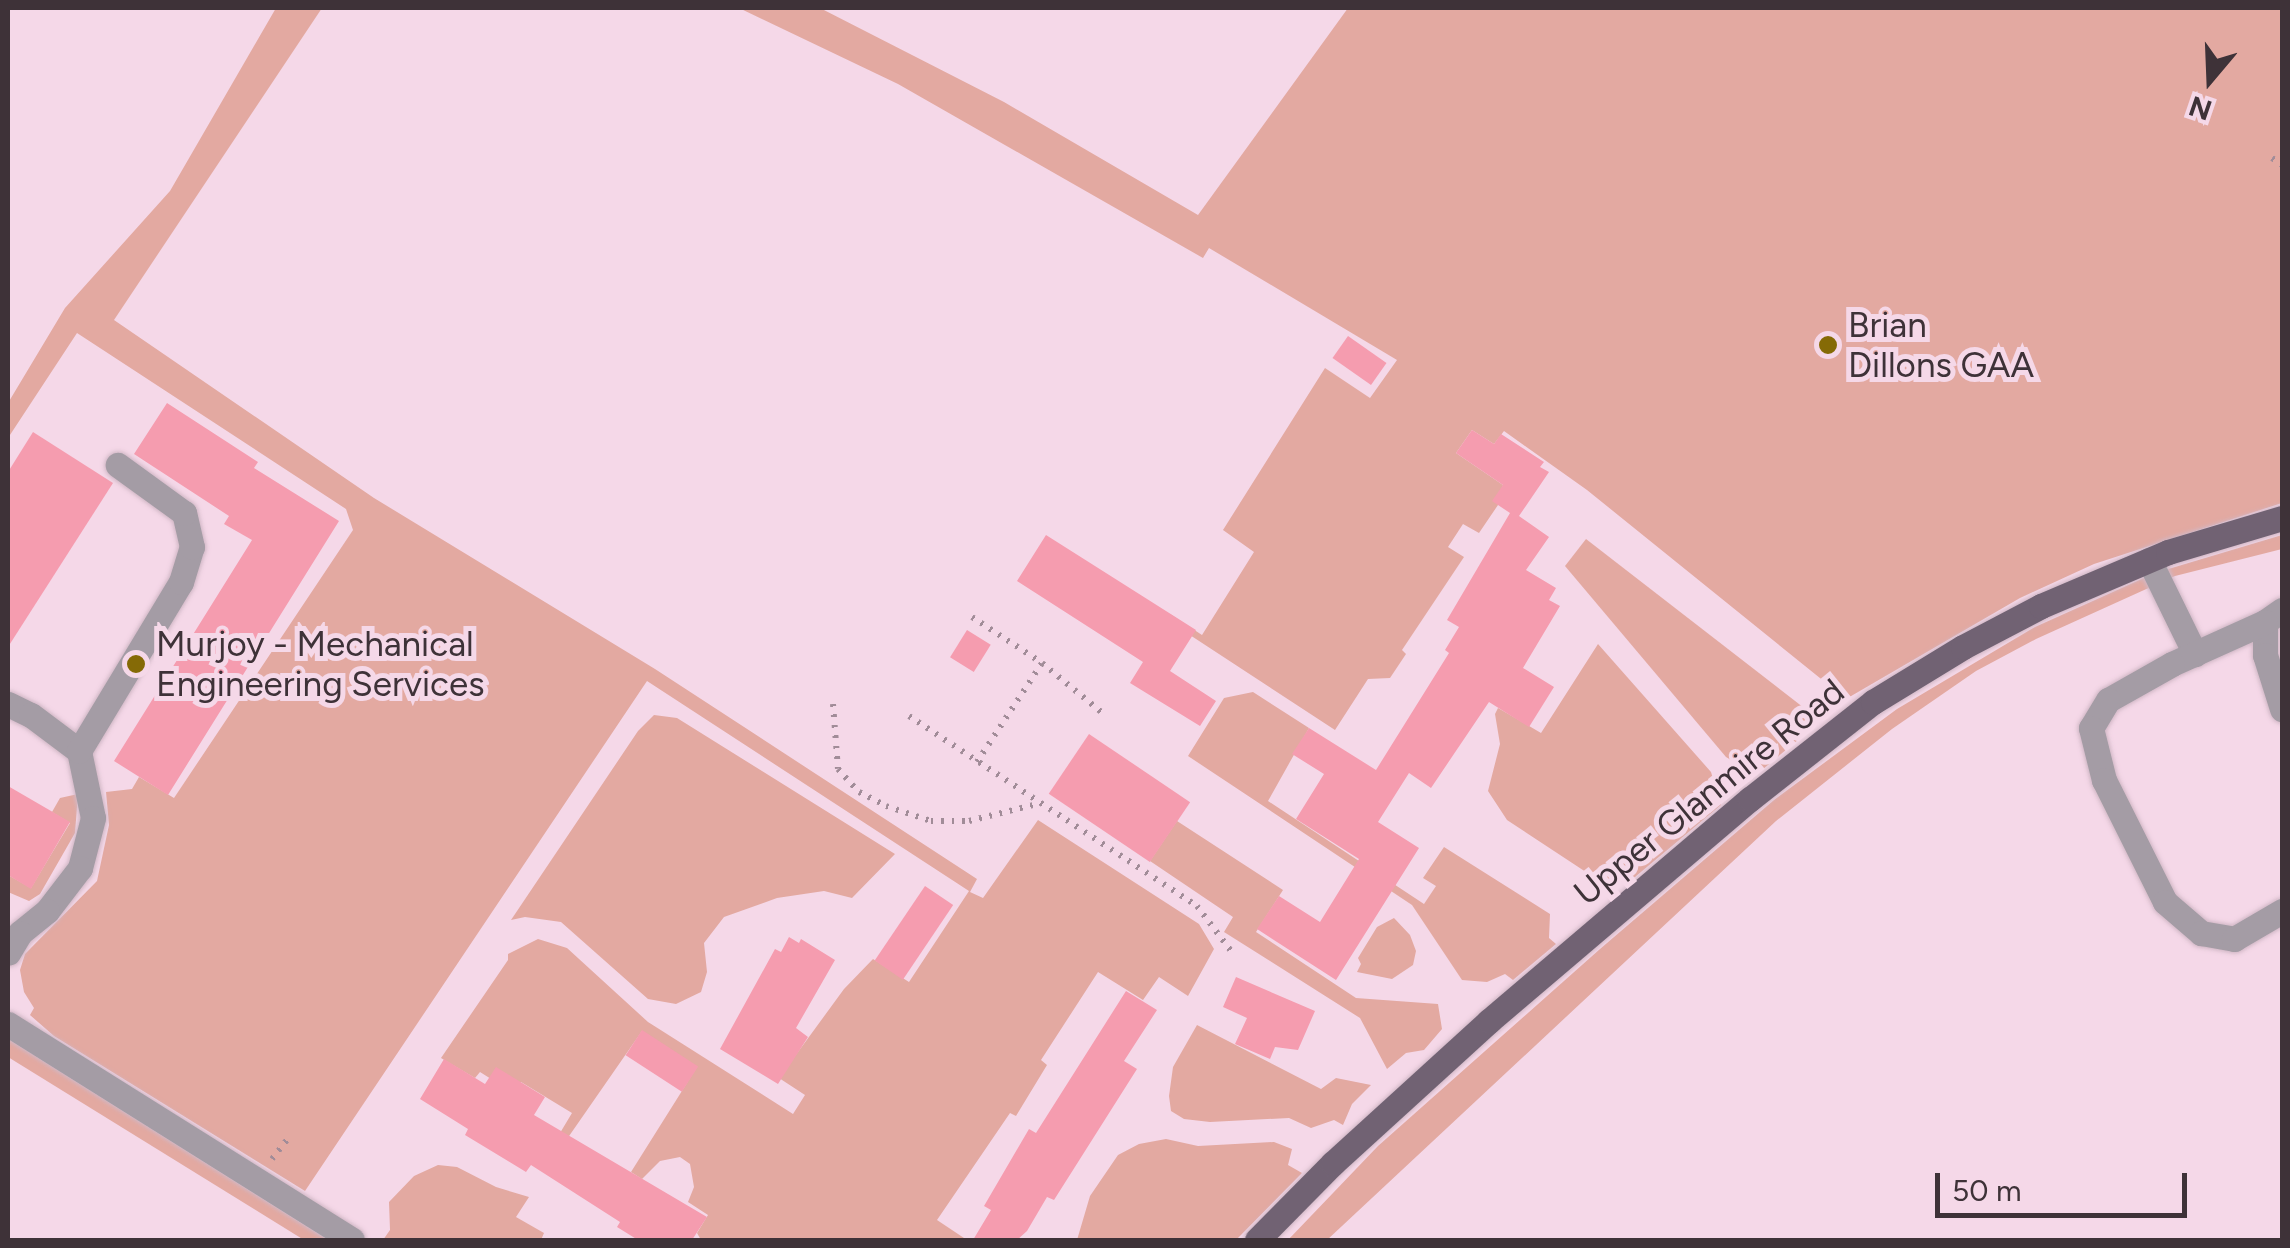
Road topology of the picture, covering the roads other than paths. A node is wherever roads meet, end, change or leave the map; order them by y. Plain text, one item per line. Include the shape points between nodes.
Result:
1 (118, 465) dead end
2 (2282, 518) edge
3 (2149, 560) junction
4 (2274, 616) edge
5 (2195, 654) junction
6 (8, 704) edge
7 (2282, 709) edge
8 (79, 750) junction
9 (2282, 911) edge
10 (8, 953) edge
11 (8, 1024) edge
12 (352, 1240) edge
13 (1257, 1240) edge

1 - 8 street via 184,514 192,547 180,582
2 - 3 main road, Upper Glanmire Road
3 - 5 street
3 - 13 main road, Upper Glanmire Road via 1963,647 1842,725 1488,1021
4 - 5 street
4 - 7 street via 2265,655
5 - 9 street via 2108,700 2091,728 2104,780 2165,902 2201,933 2234,938
6 - 8 street
8 - 10 street via 93,818 80,868
11 - 12 street

